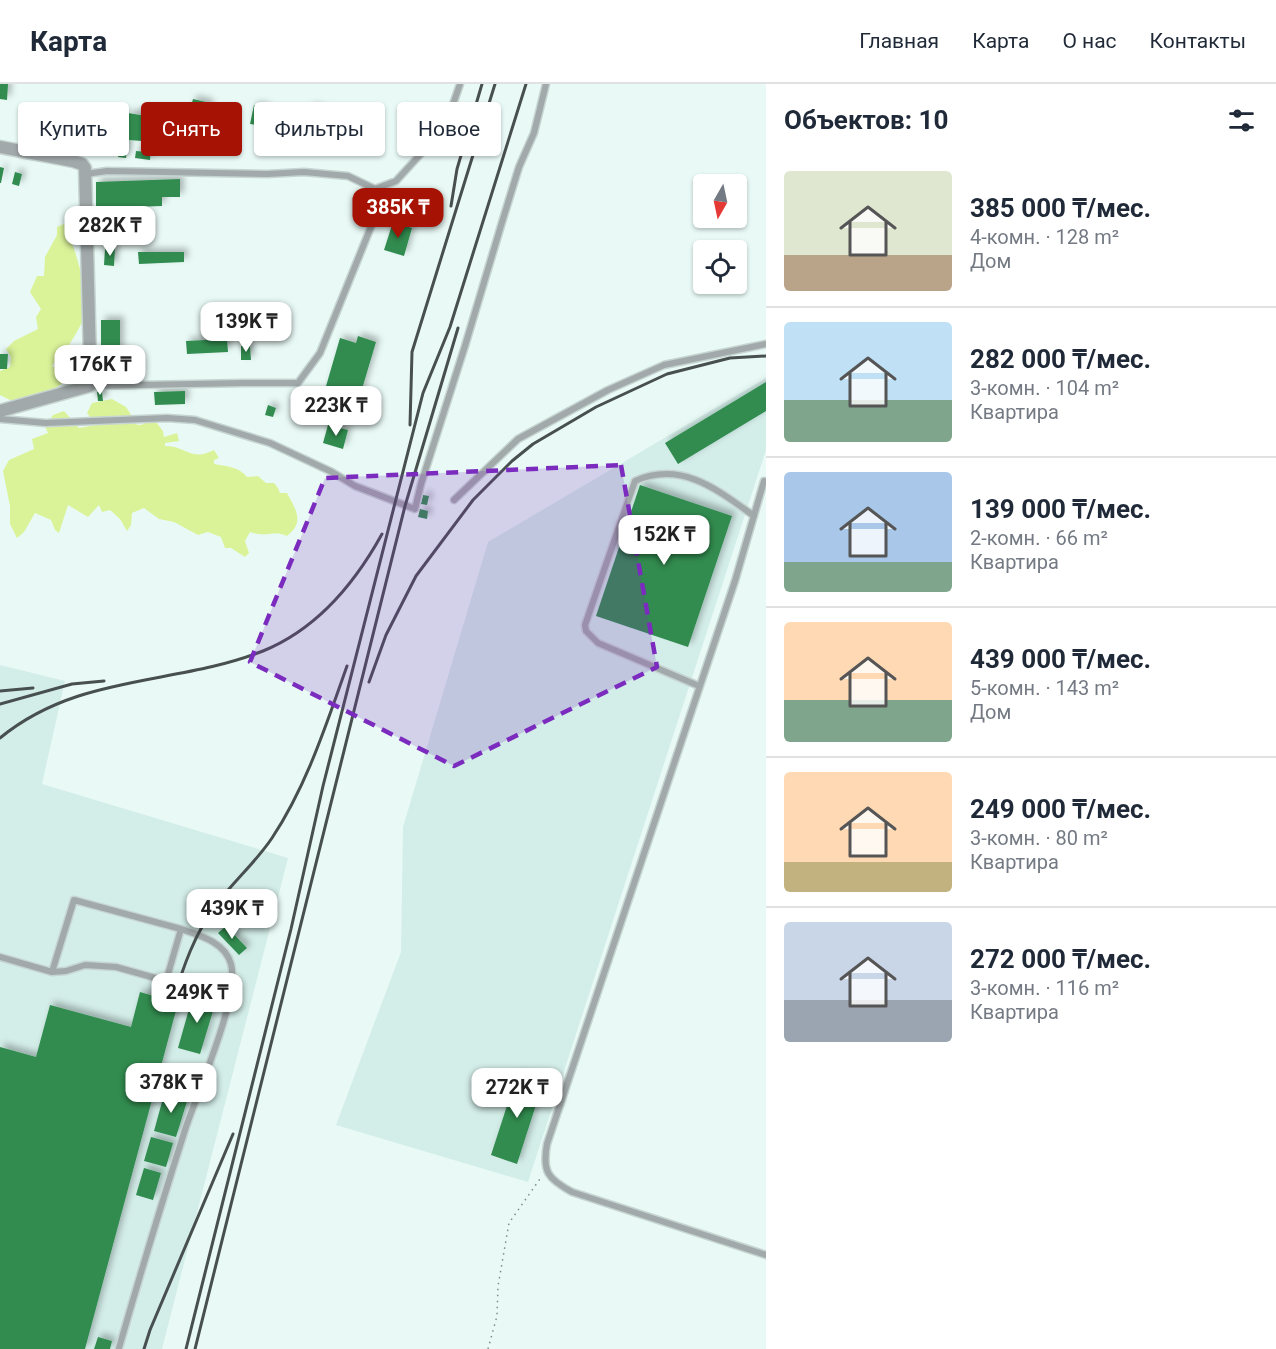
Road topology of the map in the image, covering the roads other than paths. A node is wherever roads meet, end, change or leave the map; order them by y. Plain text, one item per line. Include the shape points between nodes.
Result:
1 (460, 84) edge
2 (546, 84) edge
3 (0, 147) edge
4 (85, 174) junction
5 (375, 189) junction
6 (766, 344) edge
7 (89, 386) junction
8 (0, 411) edge
9 (0, 419) edge
10 (764, 480) dead end
11 (454, 500) dead end
12 (754, 516) junction
13 (699, 686) junction
14 (181, 929) junction
15 (0, 957) edge
16 (52, 972) junction
17 (766, 1255) edge
18 (119, 1348) edge

1 - 5 lane via 448,118 428,146 396,181
2 - 9 lane via 415,509 354,486 270,442 195,420 46,423
3 - 4 street via 82,164
4 - 5 lane via 304,172 348,177
4 - 7 street
5 - 7 lane via 377,212 320,353 298,383
6 - 11 lane via 664,364 608,390 518,439
7 - 8 street
10 - 12 lane
12 - 13 lane
12 - 13 lane via 718,490 693,478 670,472 650,474 635,481 585,625 598,643
13 - 17 lane via 544,1159 547,1172 556,1183 572,1192
14 - 16 lane via 166,981 85,964
14 - 16 lane via 74,900
14 - 18 lane via 224,950 233,974 225,1018 186,1128
15 - 16 lane

